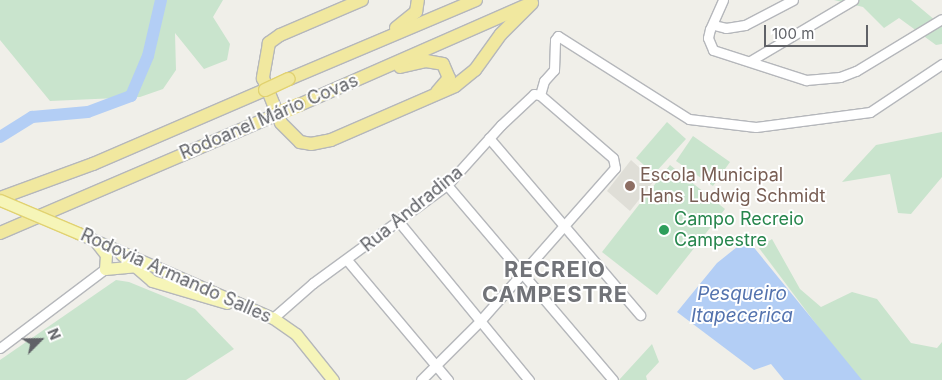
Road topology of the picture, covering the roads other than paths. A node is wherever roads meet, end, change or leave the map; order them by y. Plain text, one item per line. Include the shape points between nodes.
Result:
1 (362, 0) edge
2 (418, 0) edge
3 (476, 0) edge
4 (723, 0) edge
5 (853, 0) edge
6 (535, 1) edge
7 (791, 1) edge
8 (942, 19) edge
9 (714, 25) junction
10 (368, 46) junction
11 (750, 61) junction
12 (942, 64) edge
13 (371, 74) junction
14 (540, 95) junction
15 (432, 97) junction
16 (490, 138) junction
17 (447, 184) junction
18 (0, 199) edge
19 (399, 222) junction
20 (564, 225) junction
21 (0, 233) edge
22 (95, 240) junction
23 (113, 248) junction
24 (120, 260) junction
25 (347, 260) junction
26 (151, 264) junction
27 (134, 267) junction
28 (105, 269) junction
29 (522, 272) junction
30 (246, 308) junction
31 (640, 315) dead end
32 (273, 318) junction
33 (480, 321) junction
34 (0, 348) edge
35 (436, 364) junction
36 (333, 380) edge
37 (421, 380) edge
38 (448, 380) edge
39 (529, 380) edge
40 (613, 380) edge

1 - 15 highway via 280,35 269,43 263,78 281,123 300,142 321,143
2 - 10 highway via 416,12 410,19
3 - 10 highway, Rodoanel Mário Covas
4 - 9 street
5 - 11 street
6 - 13 highway, Rodoanel Mário Covas
6 - 15 highway via 501,34 465,80
7 - 9 street via 745,25 726,28
8 - 11 street via 856,71 840,77 806,80
9 - 11 street via 708,38 713,50
10 - 18 highway, Rodoanel Mário Covas, bridge via 93,164
12 - 14 street via 870,112 756,127 689,119 558,36 555,40 554,70 544,82
13 - 15 highway via 437,61 447,70 449,78
13 - 21 highway, Rodoanel Mário Covas, bridge
14 - 16 street, Rua Andradina via 534,94
14 - 20 street via 614,158 615,168
16 - 17 street, Rua Andradina
16 - 20 street
17 - 19 street, Rua Andradina
17 - 29 street
18 - 22 main road, Rodovia Armando Salles, bridge
19 - 25 street, Rua Andradina
19 - 33 street
20 - 29 street
20 - 31 street
22 - 23 main road, Rodovia Armando Salles
22 - 28 main road via 106,256
23 - 24 main road
23 - 26 main road, Rodovia Armando Salles
24 - 26 main road
24 - 27 main road
24 - 28 main road
25 - 32 street, Rua Andradina via 313,283
25 - 35 street
26 - 27 main road
26 - 30 main road, Rodovia Armando Salles
27 - 28 main road
27 - 30 main road via 162,284
28 - 34 street
29 - 33 street
29 - 40 street
30 - 32 main road, Rodovia Armando Salles
32 - 36 main road, Rodovia Armando Salles via 296,334
33 - 35 street
33 - 39 street
35 - 37 street
35 - 38 street

